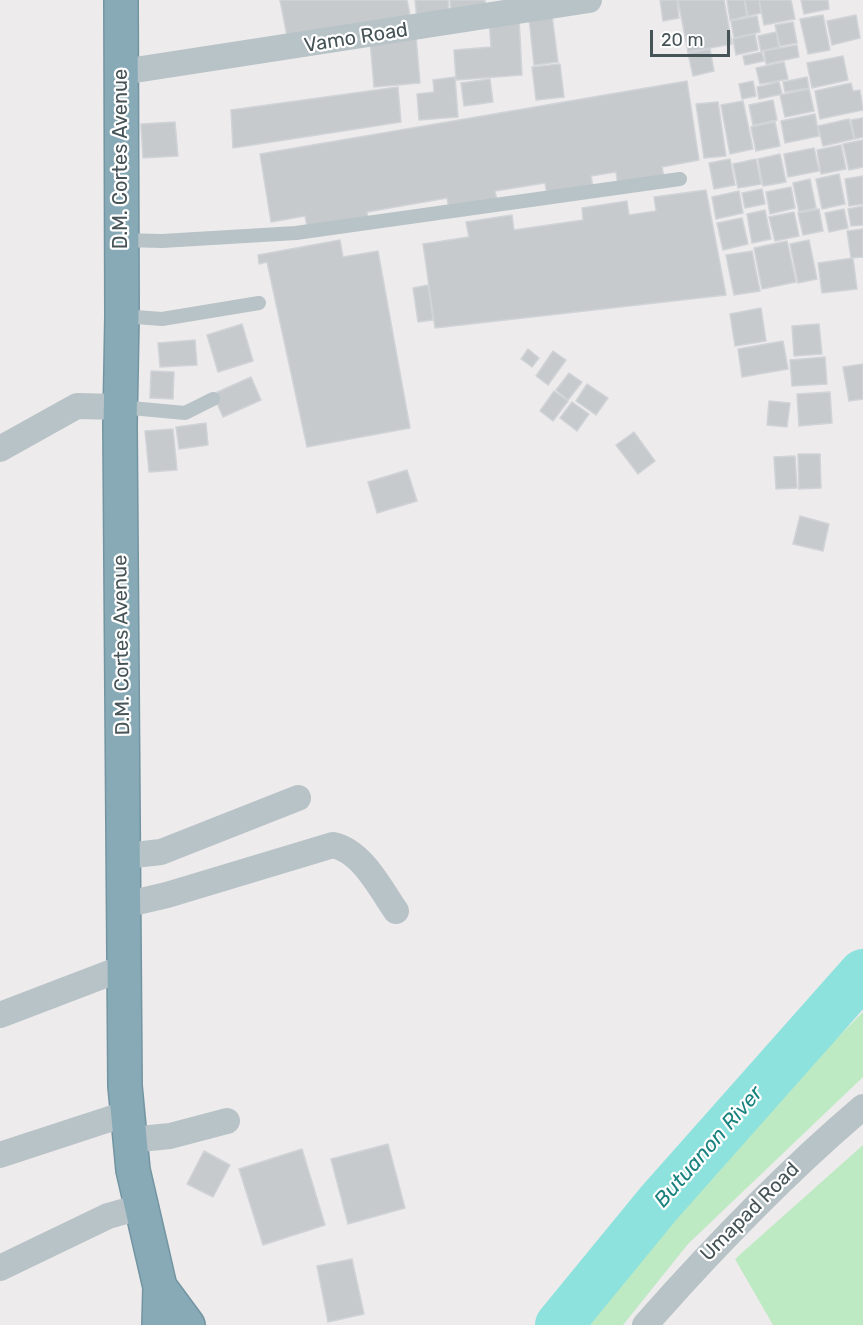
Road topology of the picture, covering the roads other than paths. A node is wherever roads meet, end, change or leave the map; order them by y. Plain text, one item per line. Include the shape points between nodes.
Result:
1 (121, 0) edge
2 (589, 0) edge
3 (122, 72) junction
4 (680, 179) dead end
5 (121, 240) junction
6 (259, 303) dead end
7 (122, 316) junction
8 (213, 399) dead end
9 (120, 407) junction
10 (0, 449) edge
11 (298, 798) dead end
12 (125, 856) junction
13 (124, 905) junction
14 (396, 911) dead end
15 (123, 968) junction
16 (0, 1015) edge
17 (863, 1107) edge
18 (227, 1121) dead end
19 (129, 1127) junction
20 (0, 1155) edge
21 (140, 1207) junction
22 (0, 1268) edge
23 (160, 1287) junction
24 (159, 1325) edge
25 (188, 1325) edge
26 (645, 1325) edge

1 - 3 highway, D.M. Cortes Avenue
2 - 3 street, Vamo Road
3 - 5 highway, D.M. Cortes Avenue
4 - 5 lane via 296,233
5 - 7 highway, D.M. Cortes Avenue
6 - 7 lane via 162,319
7 - 9 highway, D.M. Cortes Avenue
8 - 9 lane via 185,413
9 - 10 street via 77,406
9 - 12 highway, D.M. Cortes Avenue
11 - 12 street via 161,852
12 - 13 highway, D.M. Cortes Avenue
13 - 14 street via 333,845 345,848 360,861
13 - 15 highway, D.M. Cortes Avenue
15 - 16 street
15 - 19 highway, D.M. Cortes Avenue
17 - 26 street, Umapad Road via 807,1154 709,1253
18 - 19 street via 170,1136
19 - 20 street
19 - 21 highway, D.M. Cortes Avenue
21 - 22 street via 108,1216
21 - 23 highway, D.M. Cortes Avenue
23 - 24 highway, D.M. Cortes Avenue
23 - 25 highway, D.M. Cortes Avenue

